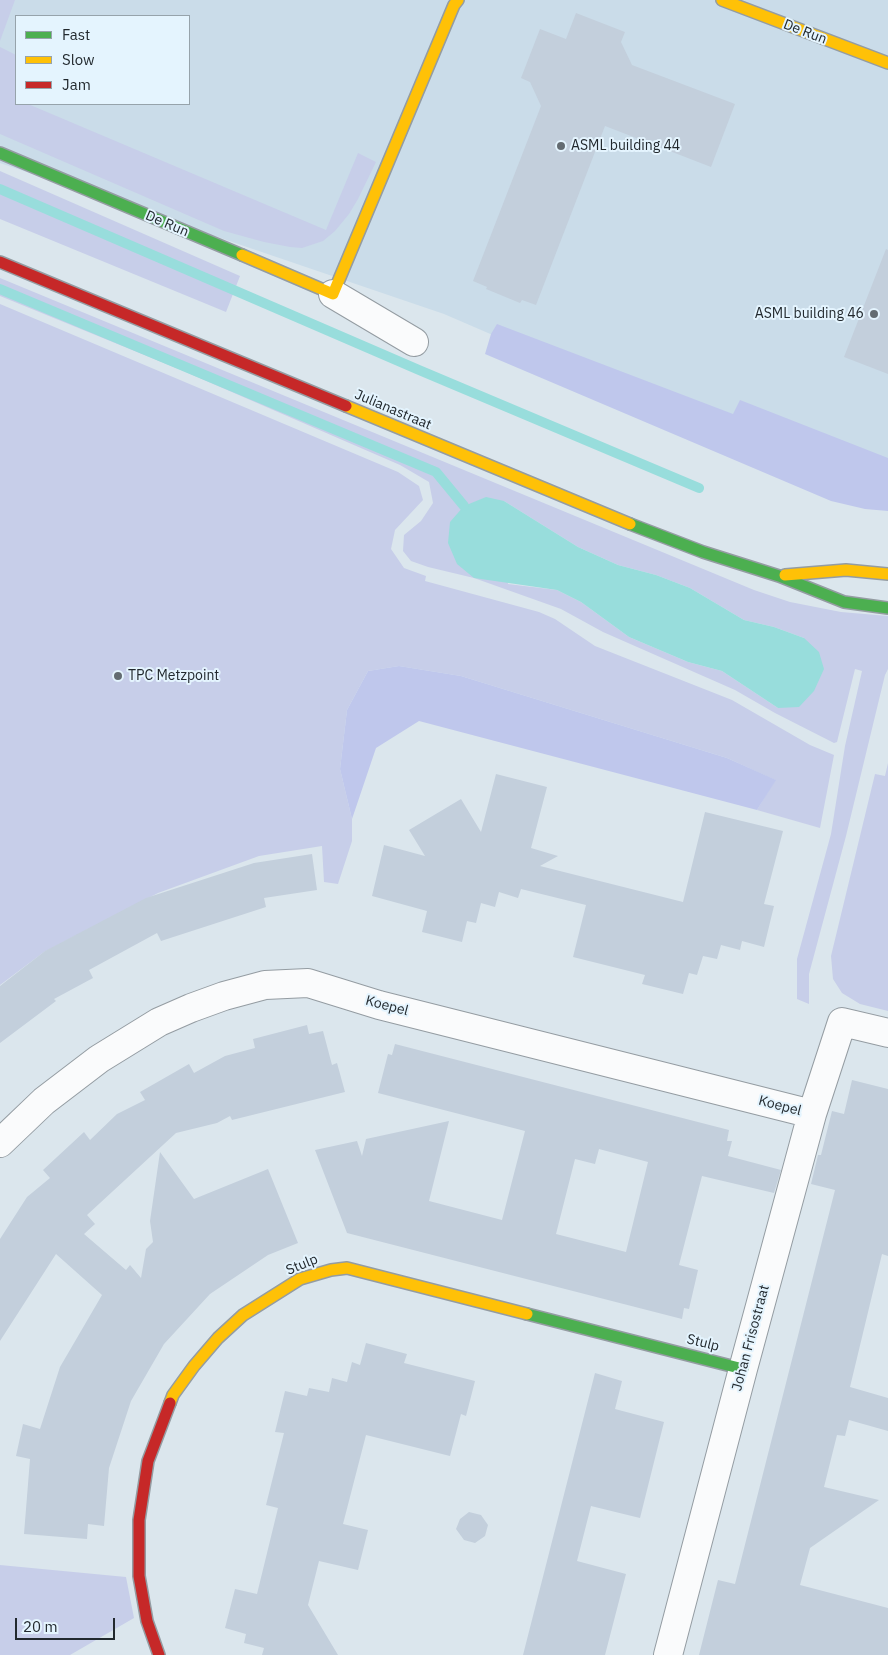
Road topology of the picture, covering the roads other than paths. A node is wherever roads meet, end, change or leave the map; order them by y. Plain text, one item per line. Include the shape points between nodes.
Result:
1 (458, 0) edge
2 (722, 0) edge
3 (888, 63) edge
4 (0, 153) edge
5 (0, 262) edge
6 (333, 294) junction
7 (414, 342) dead end
8 (888, 574) edge
9 (779, 576) junction
10 (888, 608) edge
11 (888, 1033) edge
12 (812, 1114) junction
13 (0, 1143) edge
14 (742, 1369) junction
15 (159, 1655) edge
16 (668, 1655) edge

1 - 6 street
2 - 3 street, De Run
4 - 6 street, De Run
5 - 9 street, Julianastraat via 640,528
6 - 7 street, De Run
8 - 9 street, Julianastraat via 846,570
9 - 10 street, Julianastraat via 844,602
11 - 12 street, Johan Frisostraat via 842,1022
12 - 13 street, Koepel via 379,1005 308,983 257,987 224,996 159,1022 99,1058 44,1101
12 - 14 street, Johan Frisostraat
14 - 15 street, Stulp via 348,1268 300,1279 243,1314 218,1338 173,1396 159,1428 148,1461 138,1548 147,1621
14 - 16 street, Johan Frisostraat

